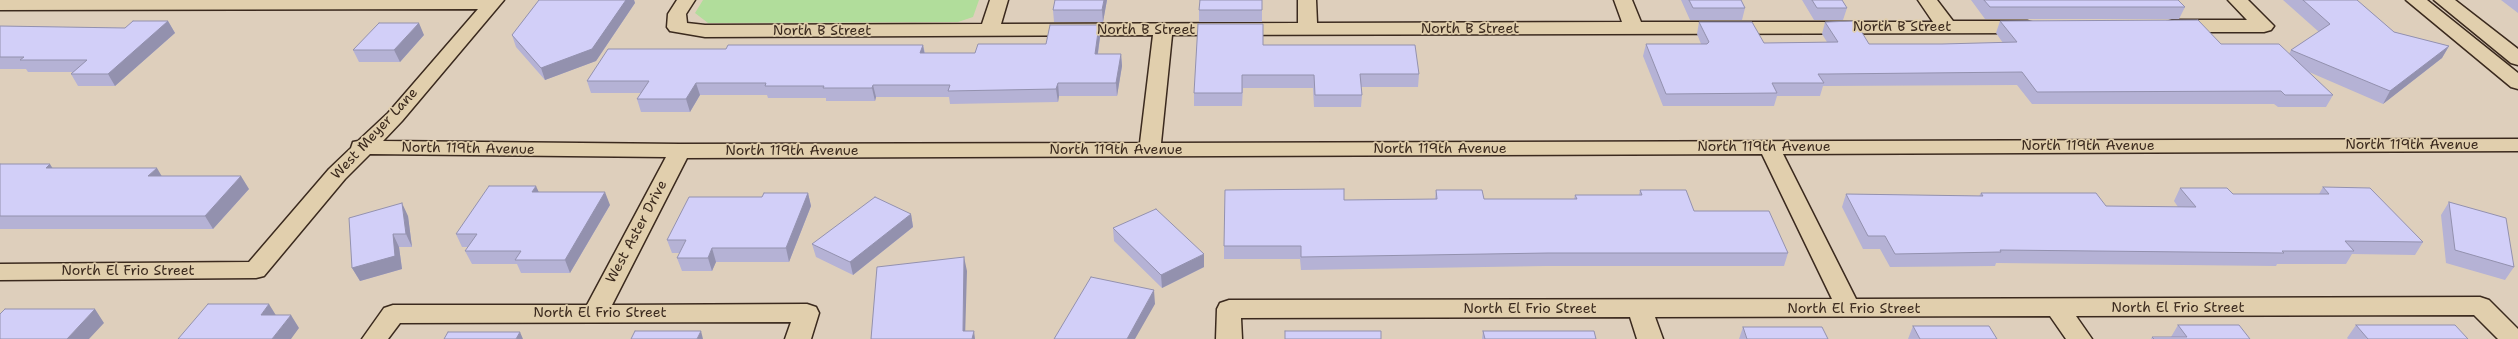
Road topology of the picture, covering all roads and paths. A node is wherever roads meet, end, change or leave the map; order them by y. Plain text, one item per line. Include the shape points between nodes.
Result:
1 (686, 0) edge
2 (999, 0) edge
3 (1307, 0) edge
4 (1623, 0) edge
5 (1927, 0) edge
6 (2237, 0) edge
7 (2415, 0) edge
8 (2443, 0) edge
9 (494, 1) edge
10 (0, 4) edge
11 (2153, 26) edge
12 (1947, 27) junction
13 (2042, 27) edge
14 (1634, 28) junction
15 (1308, 29) junction
16 (990, 30) junction
17 (1162, 30) junction
18 (2518, 59) edge
19 (2518, 82) edge
20 (2518, 145) edge
21 (361, 147) junction
22 (1769, 147) junction
23 (1150, 150) junction
24 (680, 151) junction
25 (256, 270) joint
26 (0, 272) edge
27 (1640, 309) junction
28 (1850, 309) junction
29 (2058, 309) junction
30 (594, 313) junction
31 (375, 339) edge
32 (798, 339) edge
33 (1228, 339) edge
34 (1650, 339) edge
35 (2079, 339) edge
36 (2513, 339) edge

1 - 16 street, North B Street via 677,14 676,27 704,31
2 - 16 street
3 - 15 street
4 - 14 street
5 - 12 street
6 - 11 street via 2264,26
7 - 19 street
8 - 18 street
9 - 10 street
9 - 21 street, West Meyer Lane via 395,117
12 - 13 street, North B Street
12 - 14 street, North B Street
14 - 15 street, North B Street
15 - 17 street, North B Street
16 - 17 street, North B Street
17 - 23 street
20 - 22 street, North 119th Avenue
21 - 24 street, North 119th Avenue
21 - 25 street, West Meyer Lane
22 - 23 street, North 119th Avenue
22 - 28 street
23 - 24 street, North 119th Avenue
24 - 30 street, West Aster Drive
25 - 26 street, North El Frio Street
27 - 28 street, North El Frio Street
27 - 33 street, North El Frio Street via 1228,309
27 - 34 street
28 - 29 street, North El Frio Street
29 - 35 street
29 - 36 street, North El Frio Street via 2480,306
30 - 31 street, North El Frio Street via 393,314
30 - 32 street, North El Frio Street via 807,313

